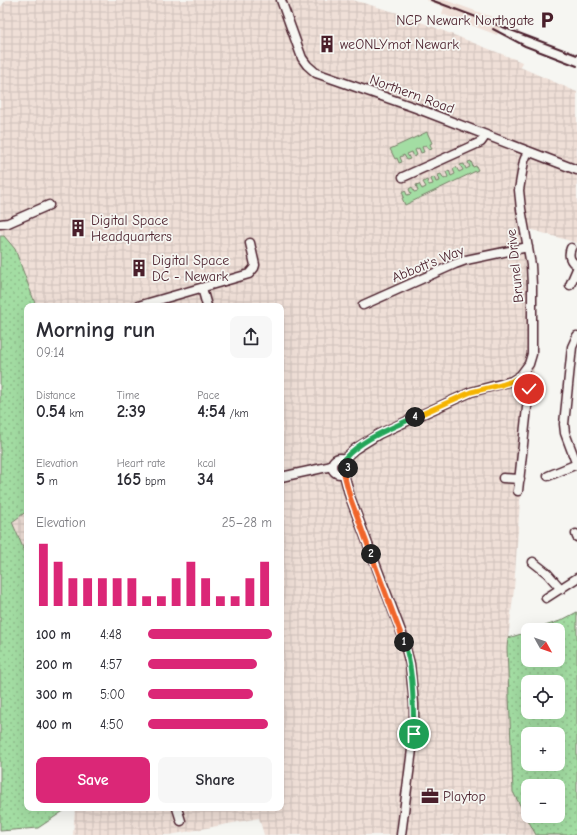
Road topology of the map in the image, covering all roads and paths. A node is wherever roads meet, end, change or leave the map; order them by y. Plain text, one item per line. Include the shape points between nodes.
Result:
1 (281, 0) edge
2 (486, 135) junction
3 (528, 151) junction
4 (577, 170) edge
5 (403, 176) dead end
6 (49, 205) dead end
7 (0, 224) edge
8 (250, 243) dead end
9 (528, 247) junction
10 (571, 248) dead end
11 (577, 265) edge
12 (577, 269) edge
13 (570, 285) dead end
14 (202, 288) junction
15 (149, 303) edge
16 (206, 303) edge
17 (363, 305) dead end
18 (577, 336) edge
19 (520, 376) junction
20 (344, 459) junction
21 (577, 464) edge
22 (332, 466) junction
23 (344, 474) junction
24 (284, 476) edge
25 (548, 476) dead end
26 (503, 478) dead end
27 (520, 479) junction
28 (518, 491) dead end
29 (533, 562) dead end
30 (577, 578) edge
31 (561, 589) junction
32 (546, 598) dead end
33 (178, 811) edge
34 (180, 821) dead end
35 (401, 835) edge

1 - 2 street, Northern Road via 302,58 316,73
2 - 3 street, Northern Road
2 - 5 street via 481,142
3 - 4 street, Northern Road
3 - 9 street, Brunel Drive via 519,190
6 - 7 street
8 - 14 street via 255,264 249,274
9 - 17 street, Abbott's Way via 466,260
9 - 19 street, Brunel Drive via 533,298 532,354 529,364
10 - 11 street via 570,257
12 - 13 street
14 - 15 street
14 - 16 street
18 - 21 street via 572,347 564,424
19 - 20 street via 506,383 471,392 379,434
19 - 27 street via 529,389
20 - 22 street via 336,459
20 - 23 street via 348,463
21 - 25 street
22 - 23 street via 334,472
22 - 24 street
23 - 35 street via 350,497 402,634 410,664 414,734
26 - 27 street
27 - 28 street
29 - 31 street
30 - 31 street
31 - 32 street
33 - 34 street

